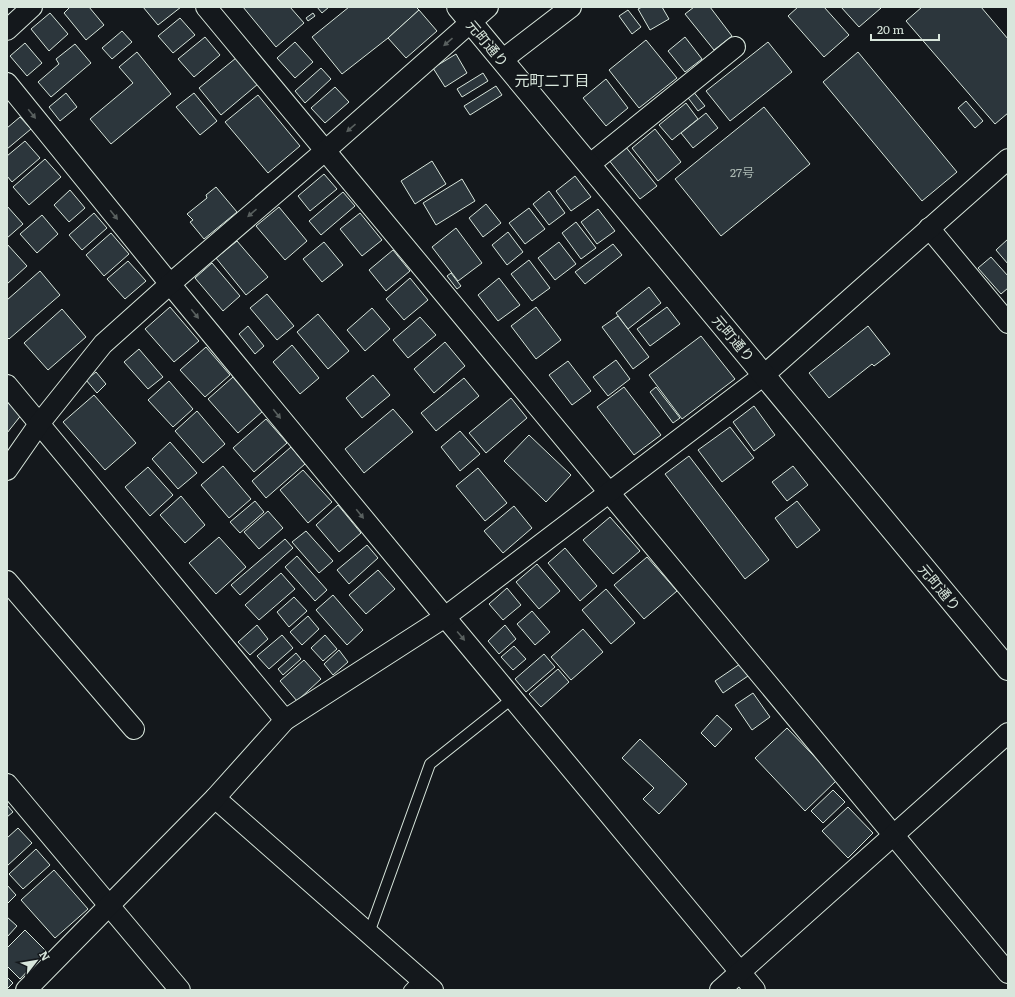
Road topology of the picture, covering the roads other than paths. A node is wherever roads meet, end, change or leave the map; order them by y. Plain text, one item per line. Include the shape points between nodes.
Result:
1 (32, 7) edge
2 (206, 7) edge
3 (488, 7) edge
4 (571, 7) edge
5 (464, 15) edge
6 (7, 30) edge
7 (735, 47) dead end
8 (502, 60) junction
9 (7, 83) edge
10 (326, 150) junction
11 (1008, 159) edge
12 (589, 165) junction
13 (929, 228) junction
14 (170, 284) junction
15 (1006, 316) edge
16 (764, 374) junction
17 (7, 385) edge
18 (39, 424) junction
19 (7, 470) edge
20 (608, 492) junction
21 (7, 581) edge
22 (444, 617) junction
23 (1008, 669) edge
24 (513, 698) junction
25 (285, 720) junction
26 (134, 729) dead end
27 (1008, 734) edge
28 (7, 784) edge
29 (214, 798) junction
30 (894, 834) junction
31 (109, 905) junction
32 (369, 934) junction
33 (740, 972) junction
34 (1008, 973) edge
35 (421, 986) edge
36 (26, 990) edge
37 (180, 990) edge
38 (720, 990) edge
39 (755, 990) edge

1 - 6 street
2 - 10 street
3 - 5 street
4 - 8 street
5 - 8 street, 元町通り
5 -> 10 street
7 - 12 street
8 - 12 street, 元町通り
9 -> 14 street
10 -> 14 street
10 - 20 street
11 - 13 street
12 - 16 street, 元町通り
13 - 15 street
13 - 16 street
14 - 18 street via 103,344
14 -> 22 street
16 - 20 street
16 - 23 street, 元町通り
17 - 18 street
18 - 19 street
18 - 25 street
20 - 22 street
20 - 30 street
21 - 26 street
22 -> 24 street
22 - 25 street
24 - 32 lane via 430,764
24 - 33 street
25 - 29 street
27 - 30 street
28 - 31 street
29 - 31 street
29 - 32 street
30 - 33 street
30 - 34 street
31 - 36 street
31 - 37 street
32 - 35 street
33 - 38 street
33 - 39 street

